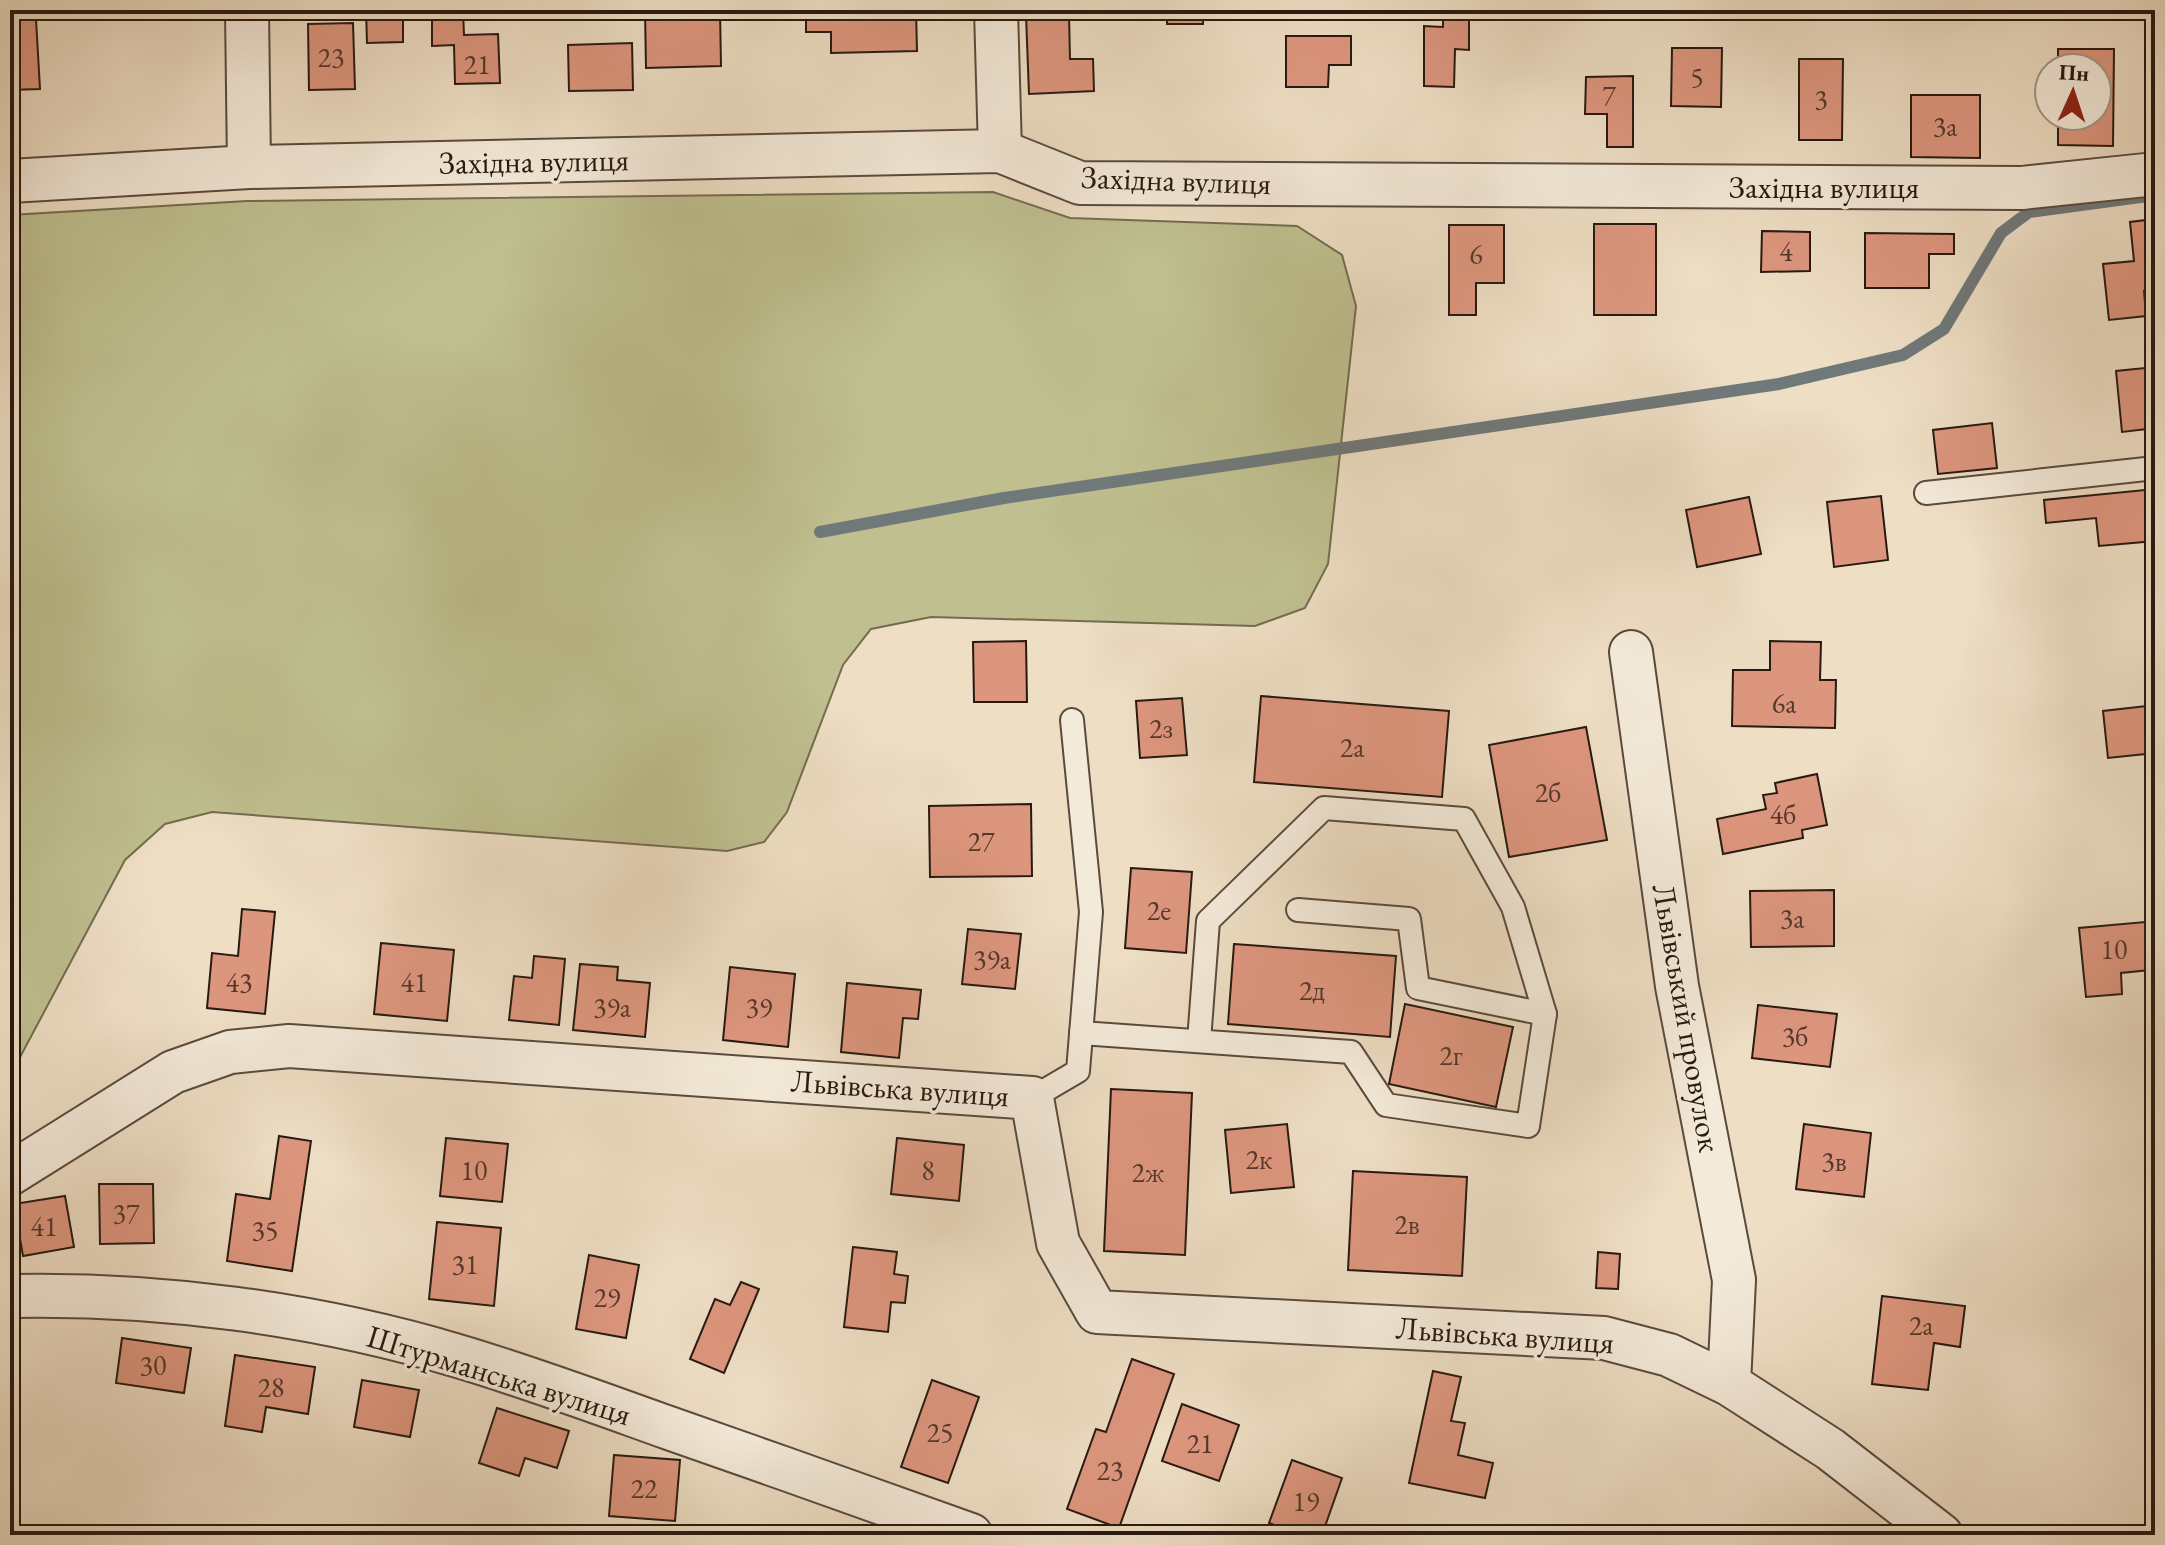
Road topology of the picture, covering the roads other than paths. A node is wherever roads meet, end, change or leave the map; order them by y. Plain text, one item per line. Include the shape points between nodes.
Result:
1 (247, 10) edge
2 (996, 10) edge
3 (1000, 151) junction
4 (249, 167) junction
5 (2155, 174) edge
6 (10, 181) edge
7 (2155, 468) edge
8 (1926, 493) dead end
9 (1631, 652) dead end
10 (1072, 720) dead end
11 (1298, 910) dead end
12 (1545, 1014) junction
13 (1081, 1033) junction
14 (1199, 1041) junction
15 (1032, 1098) junction
16 (10, 1174) edge
17 (10, 1296) edge
18 (1729, 1384) junction
19 (971, 1535) edge
20 (1941, 1535) edge

1 - 4 street
2 - 3 street
3 - 4 street, Західна вулиця
3 - 5 street, Західна вулиця via 1080,183 2022,188
4 - 6 street, Західна вулиця
7 - 8 lane
9 - 18 street, Львівський провулок via 1677,986 1734,1280
10 - 13 lane via 1091,912
11 - 12 lane via 1409,919 1418,988
12 - 14 lane via 1528,1126 1386,1105 1351,1052
12 - 14 lane via 1513,907 1464,819 1324,808 1208,921
13 - 14 lane
13 - 15 lane via 1078,1071
15 - 16 street, Львівська вулиця via 289,1046 230,1052 173,1072
15 - 18 street, Львівська вулиця via 1058,1243 1097,1312 1604,1338 1669,1355
17 - 19 street, Штурманська вулиця via 192,1304 325,1324 456,1355
18 - 20 street, Львівська вулиця via 1830,1449

